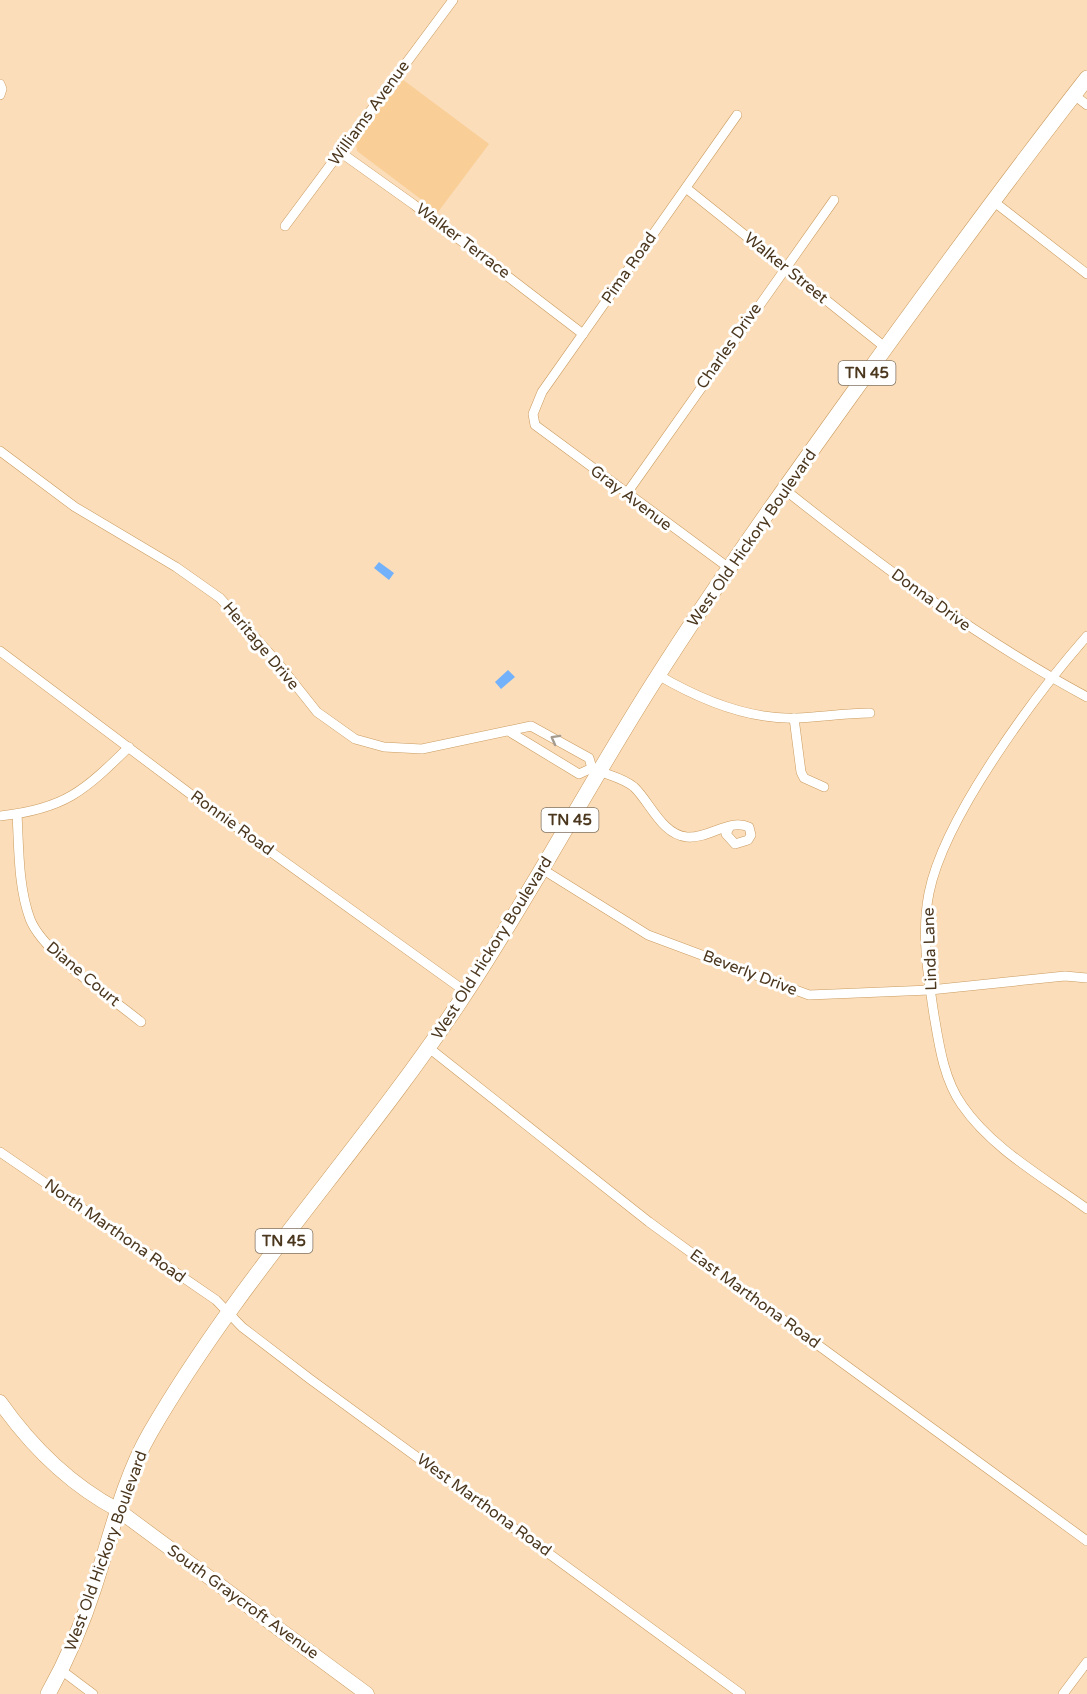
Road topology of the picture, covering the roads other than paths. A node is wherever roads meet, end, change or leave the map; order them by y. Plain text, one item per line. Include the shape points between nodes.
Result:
1 (453, 0) edge
2 (1087, 78) edge
3 (0, 84) edge
4 (1074, 94) junction
5 (0, 95) edge
6 (1087, 105) edge
7 (736, 115) dead end
8 (340, 152) junction
9 (686, 188) junction
10 (834, 200) dead end
11 (993, 201) junction
12 (285, 226) dead end
13 (785, 266) junction
14 (1087, 274) edge
15 (583, 334) junction
16 (886, 348) junction
17 (535, 425) joint
18 (0, 451) edge
19 (784, 489) junction
20 (627, 493) junction
21 (729, 568) junction
22 (1087, 636) edge
23 (0, 651) edge
24 (658, 675) junction
25 (1052, 679) junction
26 (1087, 698) edge
27 (870, 713) dead end
28 (795, 718) junction
29 (510, 732) junction
30 (129, 747) junction
31 (595, 769) junction
32 (824, 787) dead end
33 (17, 814) junction
34 (0, 816) edge
35 (730, 825) dead end
36 (542, 869) junction
37 (1087, 978) edge
38 (930, 990) junction
39 (466, 992) junction
40 (141, 1022) dead end
41 (429, 1048) junction
42 (0, 1152) edge
43 (1087, 1209) edge
44 (229, 1313) junction
45 (0, 1402) edge
46 (118, 1510) junction
47 (1087, 1541) edge
48 (1087, 1662) edge
49 (61, 1670) junction
50 (48, 1694) edge
51 (93, 1694) edge
52 (367, 1694) edge
53 (741, 1694) edge
54 (1063, 1694) edge

1 - 8 street, Williams Avenue
2 - 4 main road, West Old Hickory Boulevard / TN 45
3 - 5 street
4 - 6 street
4 - 11 main road, West Old Hickory Boulevard / TN 45
7 - 9 street, Pima Road
8 - 12 street, Williams Avenue
8 - 15 street, Walker Terrace
9 - 13 street, Walker Street
9 - 15 street, Pima Road
10 - 13 street, Charles Drive
11 - 14 street
11 - 16 main road, West Old Hickory Boulevard / TN 45
13 - 16 street, Walker Street
13 - 20 street, Charles Drive
15 - 17 street, Pima Road via 536,403
16 - 19 main road, West Old Hickory Boulevard / TN 45
17 - 20 street, Gray Avenue
18 - 29 street, Heritage Drive via 75,507 186,573 220,598 305,699 346,734 370,744 410,750
19 - 21 main road, West Old Hickory Boulevard / TN 45
19 - 25 street, Donna Drive via 963,624
20 - 21 street, Gray Avenue
21 - 24 main road, West Old Hickory Boulevard / TN 45
22 - 25 street, Linda Lane
23 - 30 street, Ronnie Road
24 - 28 street via 689,693 732,710
24 - 31 main road, West Old Hickory Boulevard / TN 45
25 - 26 street, Donna Drive
25 - 38 street, Linda Lane via 997,756 944,852 927,911
27 - 28 street
28 - 32 street via 801,772 804,778
29 - 31 street, Heritage Drive via 579,774
31 -> 29 street, Heritage Drive via 589,758 531,726
30 - 33 street via 85,789 64,802
30 - 39 street, Ronnie Road
31 - 35 street, Heritage Drive via 634,787 661,820 687,837
31 - 36 main road, West Old Hickory Boulevard / TN 45
33 - 34 street
33 - 40 street, Diane Court via 22,888 39,936
36 - 38 street, Beverly Drive via 648,935 809,995
36 - 39 main road, West Old Hickory Boulevard / TN 45
37 - 38 street, Beverly Drive via 1065,976
38 - 43 street, Linda Lane via 945,1067 963,1107 989,1136
39 - 41 main road, West Old Hickory Boulevard / TN 45
41 - 44 main road, West Old Hickory Boulevard / TN 45
41 - 47 street, East Marthona Road via 649,1222
42 - 44 street, North Marthona Road via 216,1300
44 - 46 main road, West Old Hickory Boulevard / TN 45 via 147,1439
44 - 53 street, West Marthona Road via 310,1379
45 - 46 main road, South Graycroft Avenue via 36,1446 70,1478
46 - 49 main road, West Old Hickory Boulevard / TN 45 via 86,1613
46 - 52 main road, South Graycroft Avenue
48 - 54 street
49 - 50 main road, West Old Hickory Boulevard / TN 45
49 - 51 street

